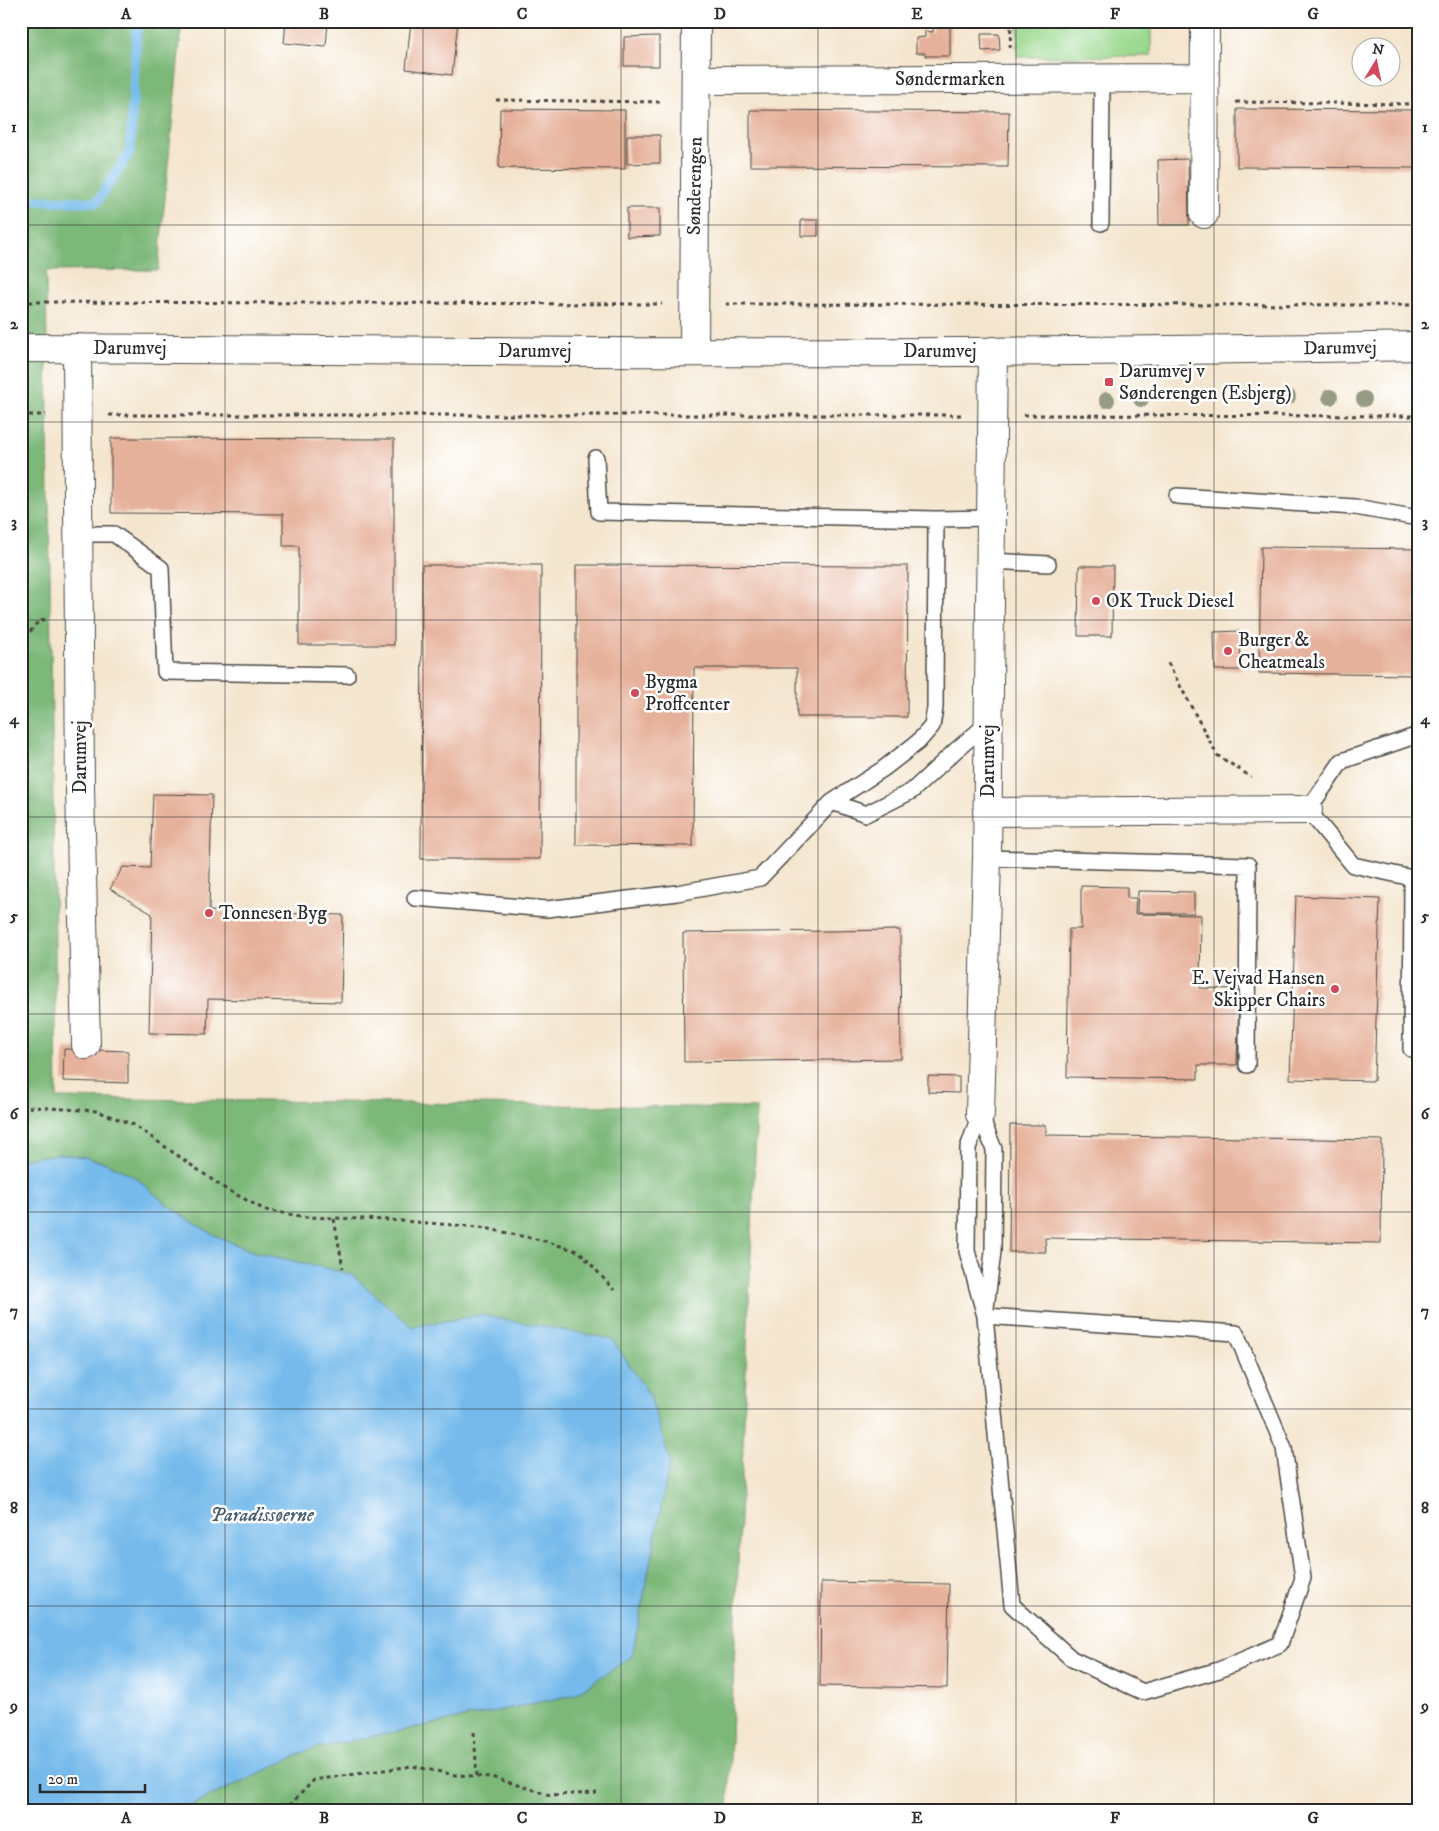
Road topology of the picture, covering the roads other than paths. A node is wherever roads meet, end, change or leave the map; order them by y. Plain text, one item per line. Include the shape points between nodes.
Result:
1 (696, 21) edge
2 (1205, 21) edge
3 (1102, 78) junction
4 (1205, 90) junction
5 (696, 91) junction
6 (1204, 214) dead end
7 (1101, 223) dead end
8 (1418, 346) edge
9 (21, 348) edge
10 (77, 348) junction
11 (694, 351) junction
12 (993, 351) junction
13 (596, 458) dead end
14 (1177, 496) dead end
15 (990, 518) junction
16 (1418, 518) edge
17 (936, 519) junction
18 (78, 534) junction
19 (990, 561) junction
20 (1048, 564) dead end
21 (347, 675) dead end
22 (988, 723) junction
23 (1418, 735) edge
24 (832, 802) junction
25 (1308, 810) junction
26 (987, 812) junction
27 (987, 858) junction
28 (415, 898) dead end
29 (86, 1045) dead end
30 (1411, 1049) dead end
31 (1247, 1065) dead end
32 (980, 1114) junction
33 (985, 1316) junction

1 - 5 street, Sønderengen
2 - 4 street
3 - 4 street, Søndermarken
3 - 5 street, Søndermarken
3 - 7 lane
4 - 6 street
5 - 11 street, Sønderengen
8 - 12 street, Darumvej
9 - 10 street, Darumvej
10 - 11 street, Darumvej
10 - 18 street, Darumvej
11 - 12 street, Darumvej
12 - 15 street, Darumvej
13 - 17 lane via 598,512
14 - 16 lane via 1355,507
15 - 17 lane
15 - 19 street, Darumvej
17 - 24 lane via 935,708 932,726 918,742 883,770
18 - 21 lane via 114,534 161,568 165,672
18 - 29 street, Darumvej
19 - 20 lane
19 - 22 street, Darumvej
22 - 24 lane via 912,791 866,814
22 - 26 street, Darumvej
23 - 25 lane via 1342,761
24 - 28 lane via 760,878 677,893 547,909
25 - 26 street, Darumvej
25 - 30 lane via 1353,865 1412,878
26 - 27 street, Darumvej
27 - 31 lane via 1248,864
27 - 32 street, Darumvej
32 - 33 lane via 994,1149 993,1252
32 - 33 lane via 968,1148 967,1251
33 - 33 lane via 1012,1605 1072,1659 1143,1692 1219,1670 1280,1644 1303,1578 1302,1569 1284,1448 1236,1333

